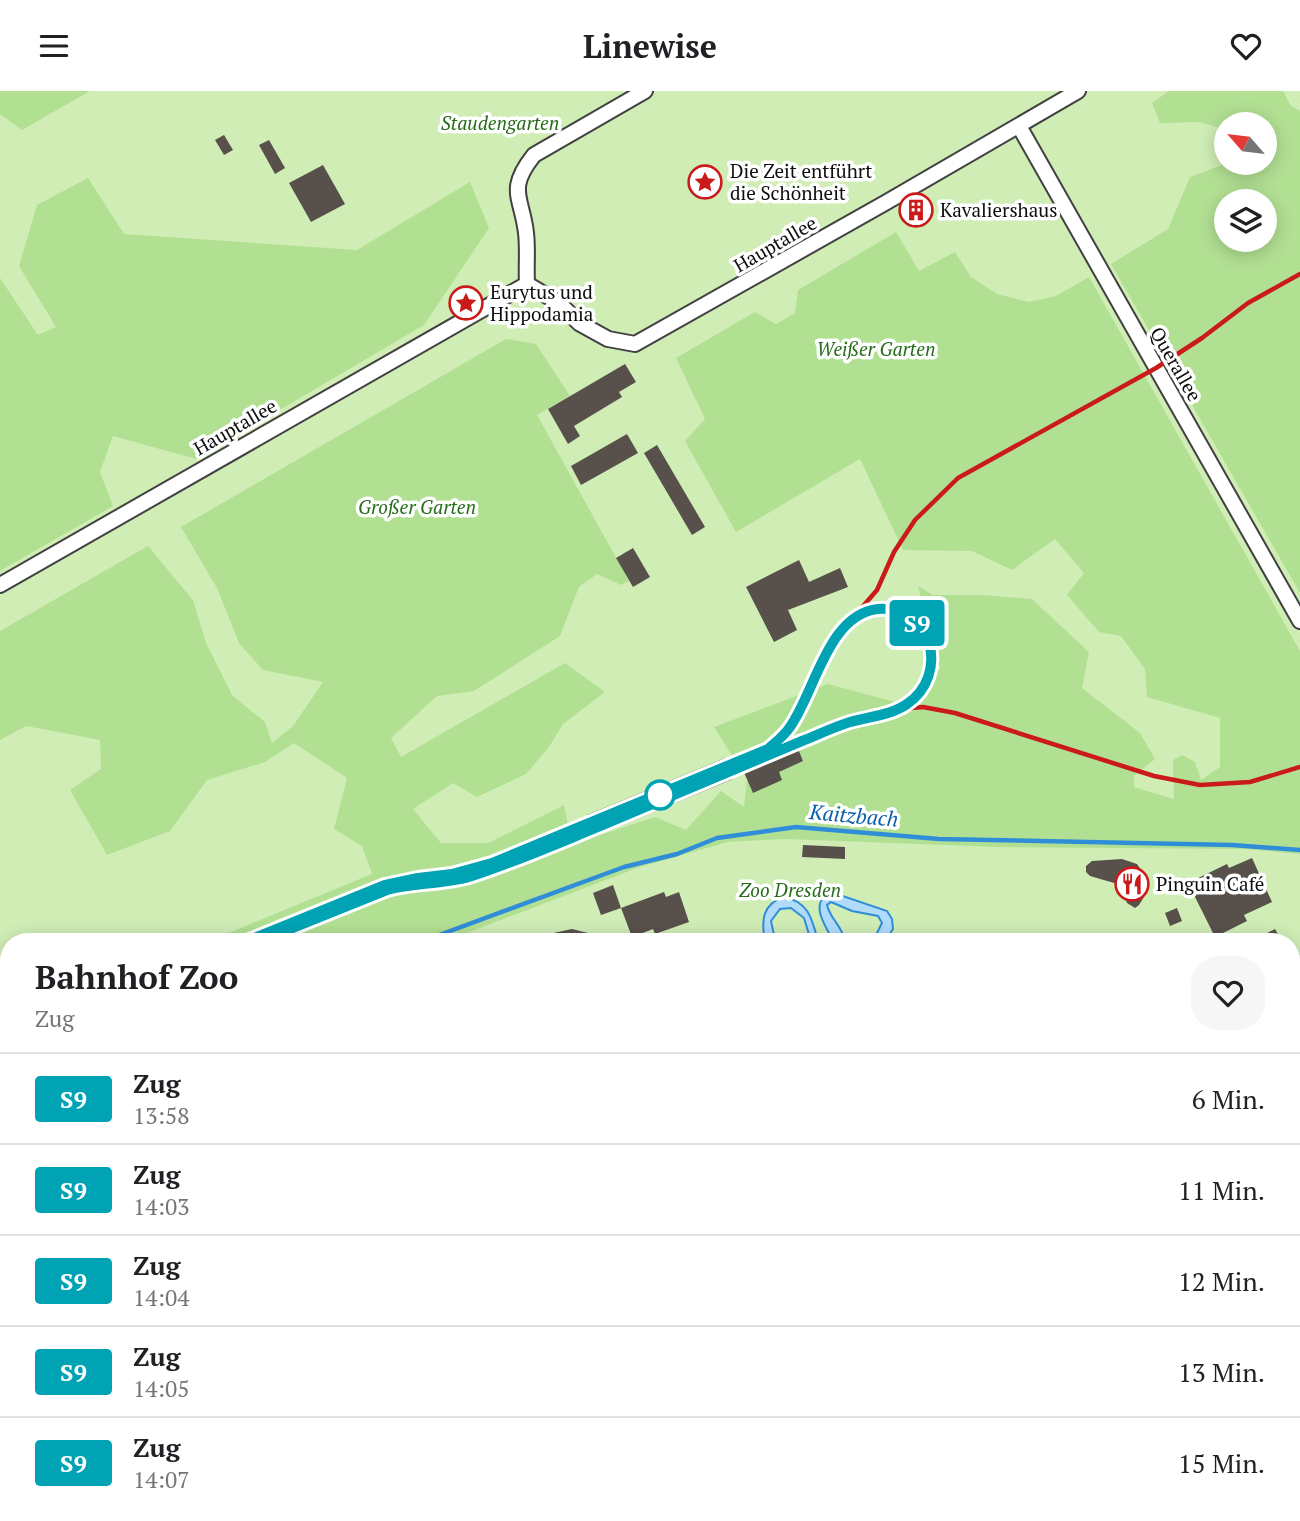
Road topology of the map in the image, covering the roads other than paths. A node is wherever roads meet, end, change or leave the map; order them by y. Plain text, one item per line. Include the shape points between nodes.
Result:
1 (645, 91) edge
2 (1078, 91) edge
3 (1019, 126) junction
4 (527, 284) junction
5 (0, 585) edge
6 (1300, 621) edge

1 - 4 street via 534,155 522,170 516,195 526,233
2 - 3 street, Hauptallee
3 - 4 street, Hauptallee via 635,344 608,339 579,323 559,303
3 - 6 street, Querallee
4 - 5 street, Hauptallee

